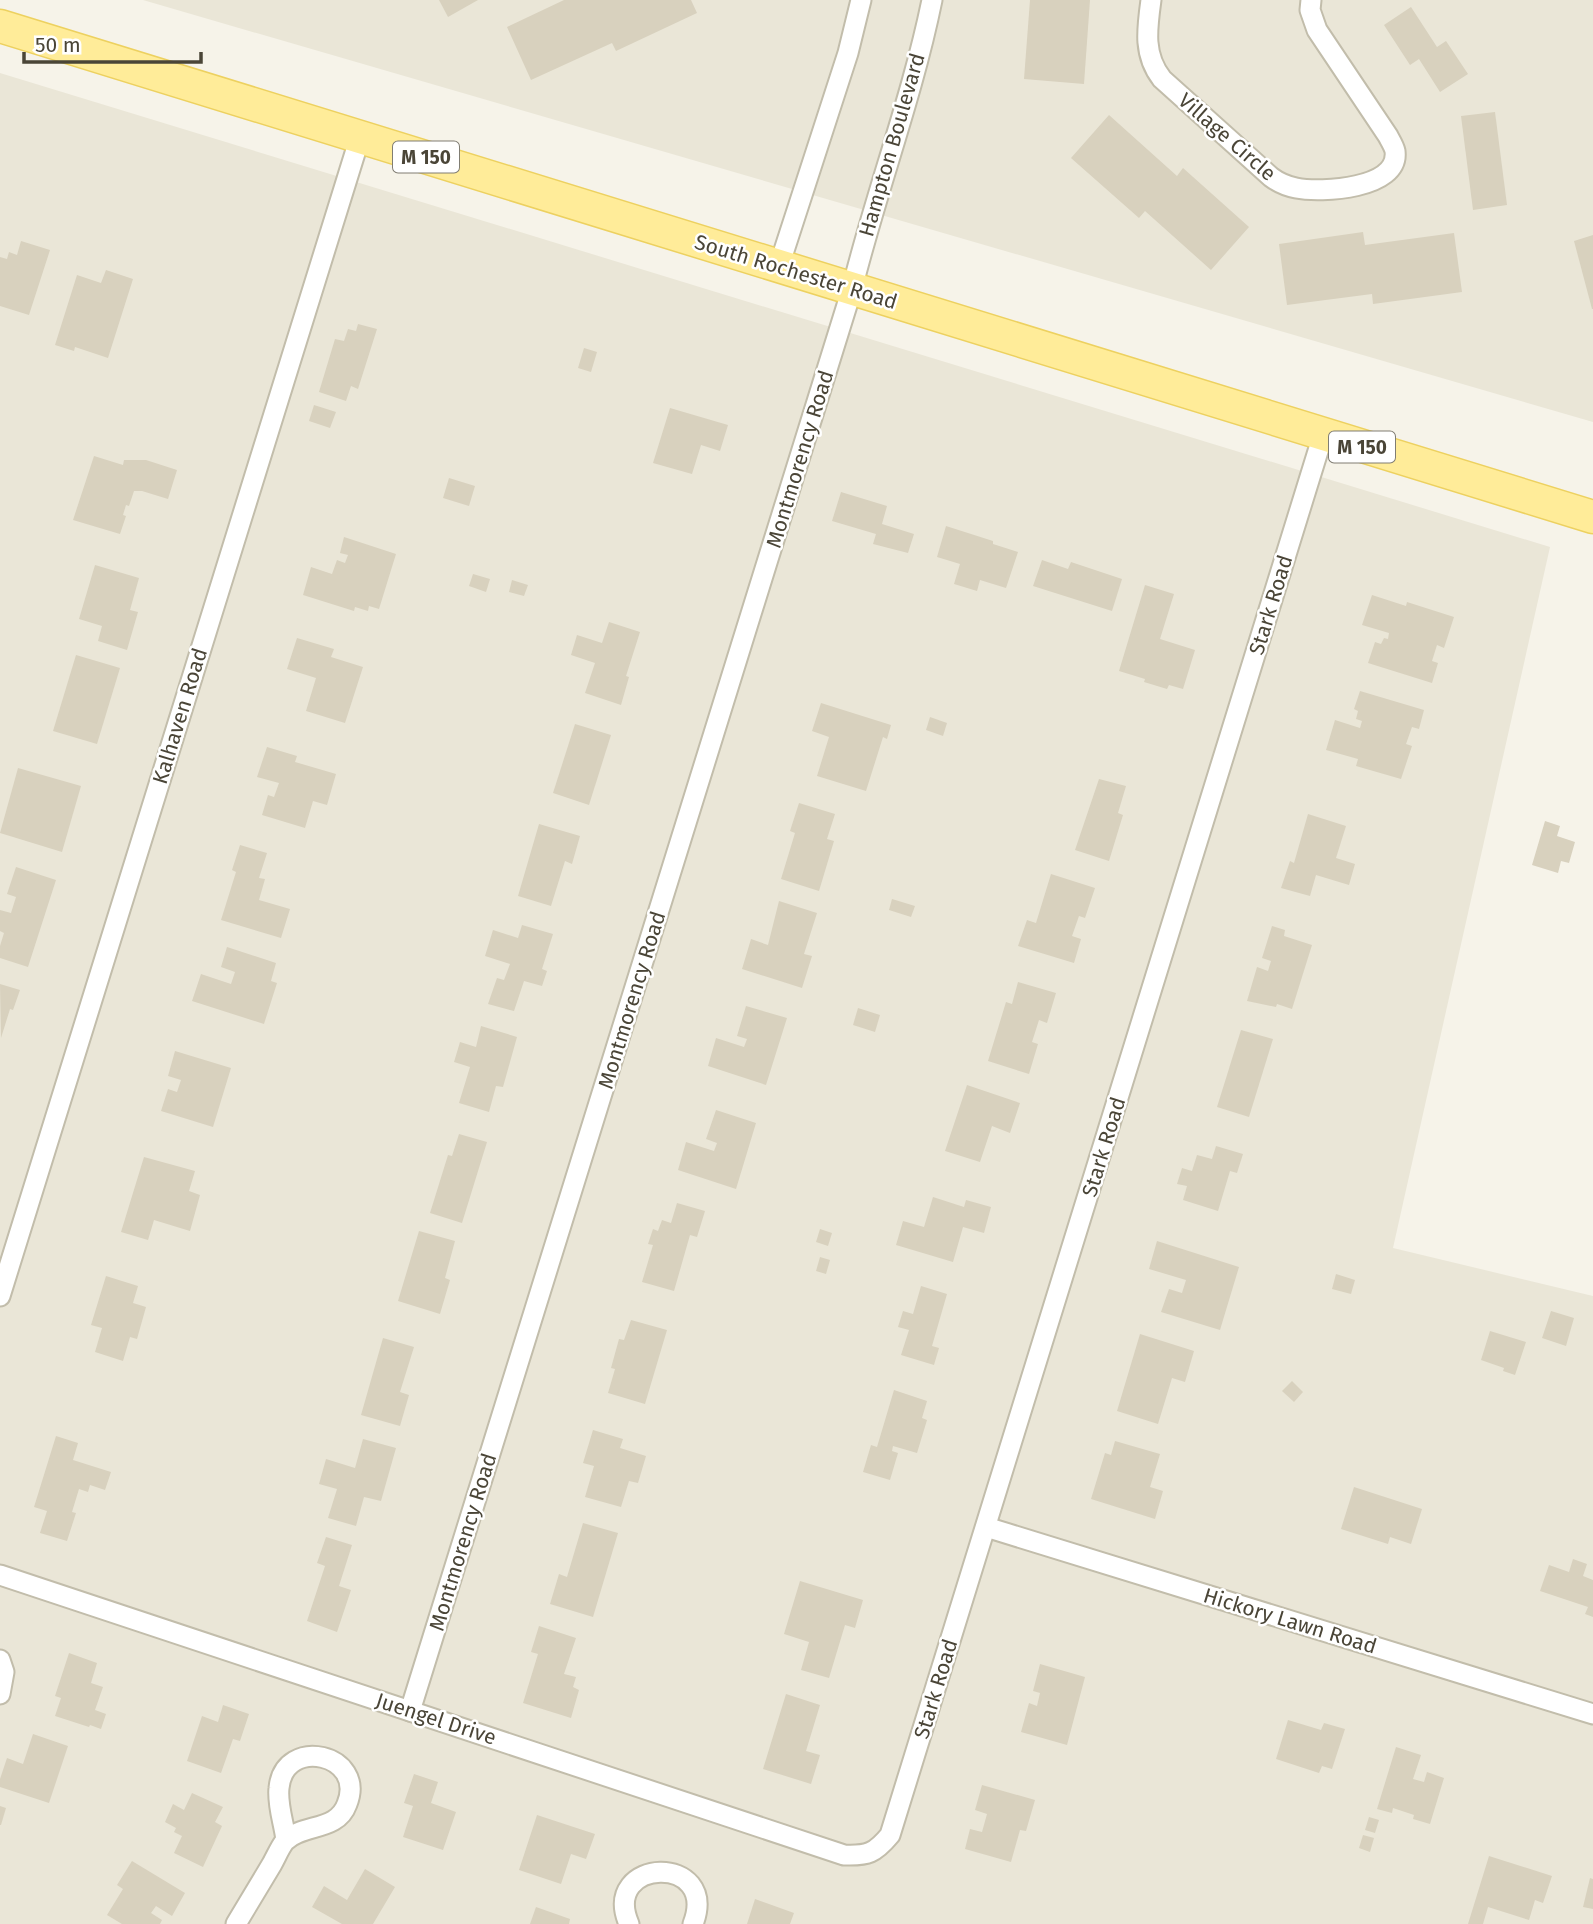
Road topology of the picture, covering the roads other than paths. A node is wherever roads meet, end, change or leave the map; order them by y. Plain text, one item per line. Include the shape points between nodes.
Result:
1 (861, 0) edge
2 (932, 0) edge
3 (1151, 0) edge
4 (1311, 0) edge
5 (0, 26) edge
6 (360, 137) junction
7 (779, 266) junction
8 (852, 289) junction
9 (1323, 435) junction
10 (1593, 517) edge
11 (0, 1296) edge
12 (986, 1527) junction
13 (0, 1574) edge
14 (0, 1660) edge
15 (0, 1694) edge
16 (410, 1711) junction
17 (1593, 1714) edge
18 (286, 1840) junction
19 (873, 1852) joint
20 (236, 1924) edge
21 (629, 1924) edge
22 (693, 1924) edge

1 - 7 street
2 - 8 street, Hampton Boulevard
3 - 4 street, Village Circle via 1147,46 1154,68 1271,177 1282,185 1317,191 1371,182 1386,174 1395,151 1317,30
5 - 6 main road, South Rochester Road / M 150
6 - 7 main road, South Rochester Road / M 150
6 - 11 street, Kalhaven Road
7 - 8 main road, South Rochester Road / M 150
8 - 9 main road, South Rochester Road / M 150
8 - 16 street, Montmorency Road
9 - 10 main road, South Rochester Road / M 150
9 - 12 street, Stark Road
12 - 17 street, Hickory Lawn Road
12 - 19 street, Stark Road via 890,1835
13 - 16 street, Juengel Drive
14 - 15 street via 4,1681
16 - 19 street, Juengel Drive via 844,1855
18 - 18 street via 279,1798 282,1776 288,1766 309,1755 332,1759 348,1777 347,1805 334,1821
18 - 20 street
21 - 22 street via 624,1903 628,1890 641,1877 658,1871 676,1874 690,1885 697,1910

